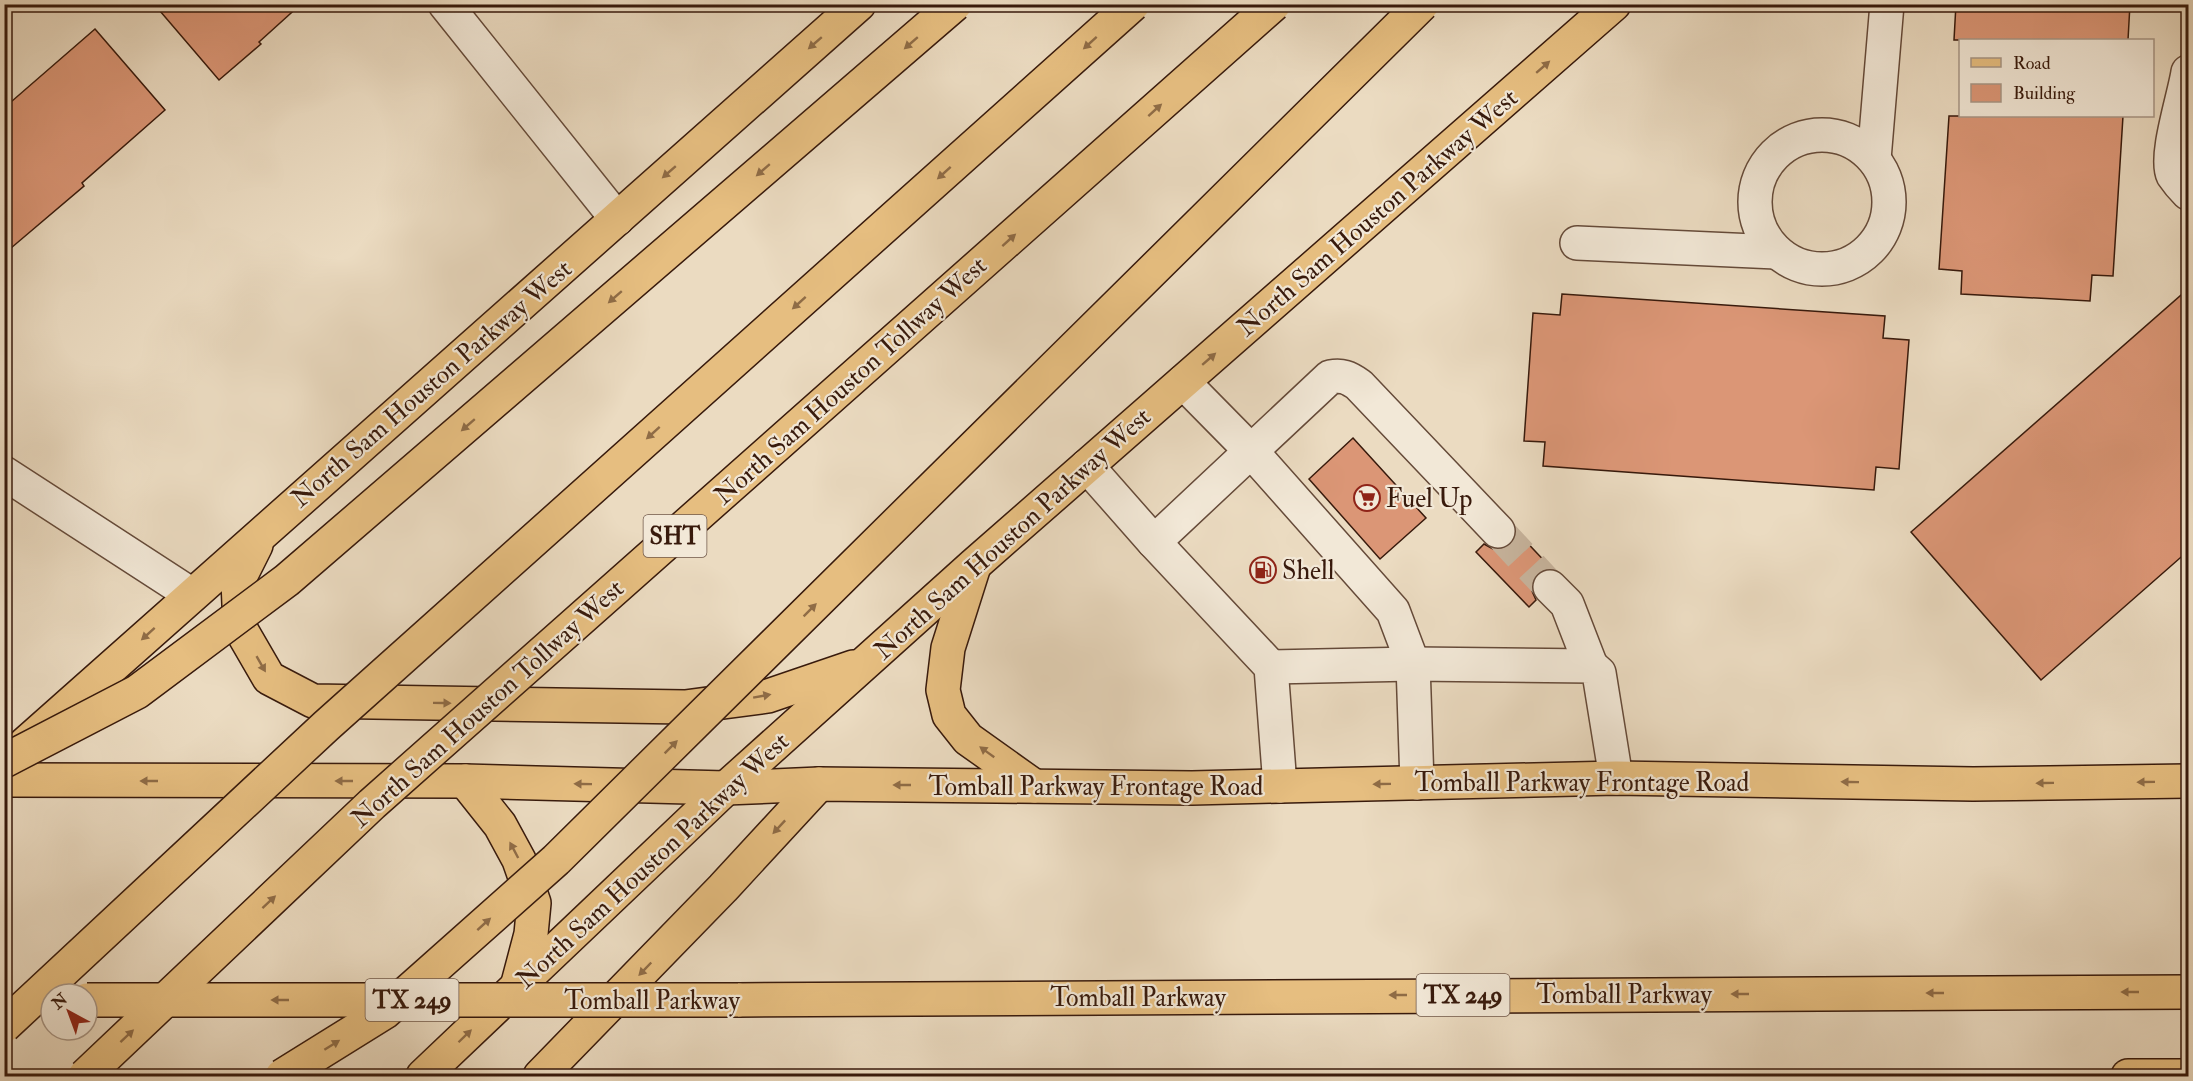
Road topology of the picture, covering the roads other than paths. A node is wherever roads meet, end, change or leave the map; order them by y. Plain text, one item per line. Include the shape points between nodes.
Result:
1 (445, 4) edge
2 (859, 4) edge
3 (955, 4) edge
4 (1133, 4) edge
5 (1274, 4) edge
6 (1422, 4) edge
7 (1614, 4) edge
8 (1887, 4) edge
9 (2188, 72) edge
10 (1874, 159) junction
11 (2188, 193) edge
12 (616, 219) junction
13 (1577, 243) dead end
14 (1776, 252) junction
15 (1183, 382) junction
16 (1251, 451) junction
17 (1087, 466) junction
18 (4, 472) edge
19 (1498, 531) tunnel mouth
20 (262, 532) junction
21 (1154, 542) junction
22 (974, 565) junction
23 (1550, 587) tunnel mouth
24 (192, 596) junction
25 (866, 662) junction
26 (1413, 664) junction
27 (1591, 666) junction
28 (1271, 667) junction
29 (4, 761) edge
30 (1616, 778) junction
31 (4, 780) edge
32 (465, 781) junction
33 (2188, 781) edge
34 (1417, 783) junction
35 (819, 784) junction
36 (1034, 786) junction
37 (1280, 786) junction
38 (726, 788) junction
39 (517, 987) junction
40 (2188, 992) edge
41 (4, 1000) edge
42 (39, 1000) edge
43 (99, 1000) edge
44 (4, 1026) edge
45 (2188, 1076) edge
46 (85, 1077) edge
47 (282, 1077) edge
48 (423, 1077) edge
49 (540, 1077) edge
50 (2128, 1077) edge

1 - 12 lane
2 -> 12 main road, North Sam Houston Parkway West
3 -> 29 main road, bridge via 287,580 137,692
4 -> 44 main road, bridge via 326,726
46 -> 5 main road, North Sam Houston Tollway West / SHT, bridge via 372,804
47 -> 6 main road, bridge via 385,1012 556,860
15 -> 7 main road, North Sam Houston Parkway West
8 - 10 lane
9 - 11 lane via 2171,156 2172,173
10 - 14 lane via 1886,178 1890,200 1886,222 1876,242 1860,258 1839,267 1817,270 1795,264
10 - 14 lane via 1857,144 1825,135 1793,141 1775,153 1762,171 1755,192 1755,214 1763,235
12 - 20 main road, North Sam Houston Parkway West
13 - 14 lane
15 - 16 lane
15 - 17 main road, North Sam Houston Parkway West
16 - 19 lane via 1330,377 1340,375 1359,385
16 - 21 lane
16 - 26 lane via 1393,611
17 - 21 lane
17 - 22 main road, North Sam Houston Parkway West
18 - 24 lane
20 - 24 main road, North Sam Houston Parkway West
20 -> 25 main road via 238,581 240,628 269,678 313,700 685,707 768,696
21 - 28 lane
22 - 25 main road, North Sam Houston Parkway West
36 -> 22 main road via 968,739 949,715 943,690 948,648
23 - 27 lane via 1567,604
24 -> 29 main road, North Sam Houston Parkway West
25 - 38 main road, North Sam Houston Parkway West
26 - 27 lane
26 - 28 lane
26 - 34 lane
27 - 30 lane via 1599,673
28 - 37 lane
33 -> 30 main road, Tomball Parkway Frontage Road via 1973,784
30 - 34 main road, Tomball Parkway Frontage Road
32 -> 31 main road, Tomball Parkway Frontage Road
38 -> 32 main road, Tomball Parkway Frontage Road
39 -> 32 main road via 531,934 534,903 519,860 500,825
34 -> 37 main road, Tomball Parkway Frontage Road
36 -> 35 main road, Tomball Parkway Frontage Road
35 - 38 main road, Tomball Parkway Frontage Road
35 -> 49 main road
36 - 37 main road, Tomball Parkway Frontage Road
38 - 39 main road, North Sam Houston Parkway West
48 -> 39 main road, North Sam Houston Parkway West
40 -> 43 main road, Tomball Parkway / TX 249, bridge
41 - 42 main road
45 - 50 main road

